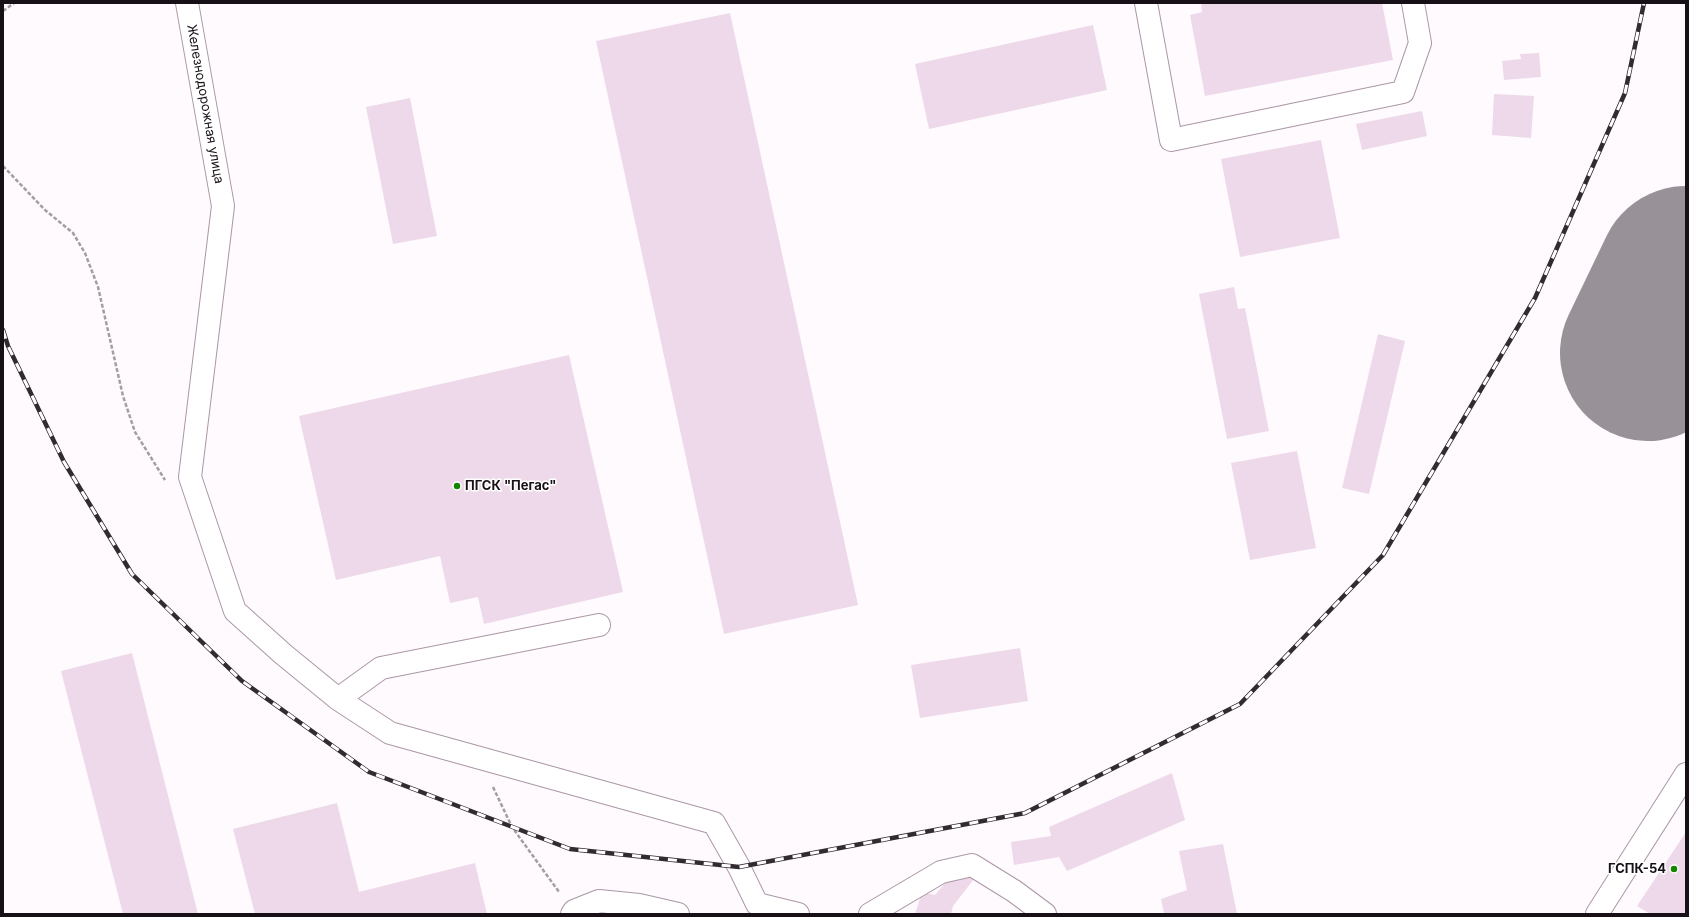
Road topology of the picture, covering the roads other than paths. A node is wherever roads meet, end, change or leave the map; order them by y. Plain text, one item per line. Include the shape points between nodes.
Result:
1 (187, 3) edge
2 (1146, 3) edge
3 (1413, 3) edge
4 (599, 625) dead end
5 (338, 699) junction
6 (1686, 774) edge
7 (752, 911) edge
8 (573, 913) edge
9 (678, 914) edge
10 (798, 914) edge
11 (870, 914) edge
12 (1045, 914) edge
13 (1597, 914) edge

1 - 5 street, Железнодорожная улица via 223,206 190,476 235,610
2 - 3 street via 1171,140 1403,92 1420,43
4 - 5 street via 381,668
5 - 7 street, Железнодорожная улица via 390,733 714,823 739,867
6 - 13 street
7 - 10 street
8 - 9 street via 599,901 639,905
11 - 12 street via 941,872 972,865

